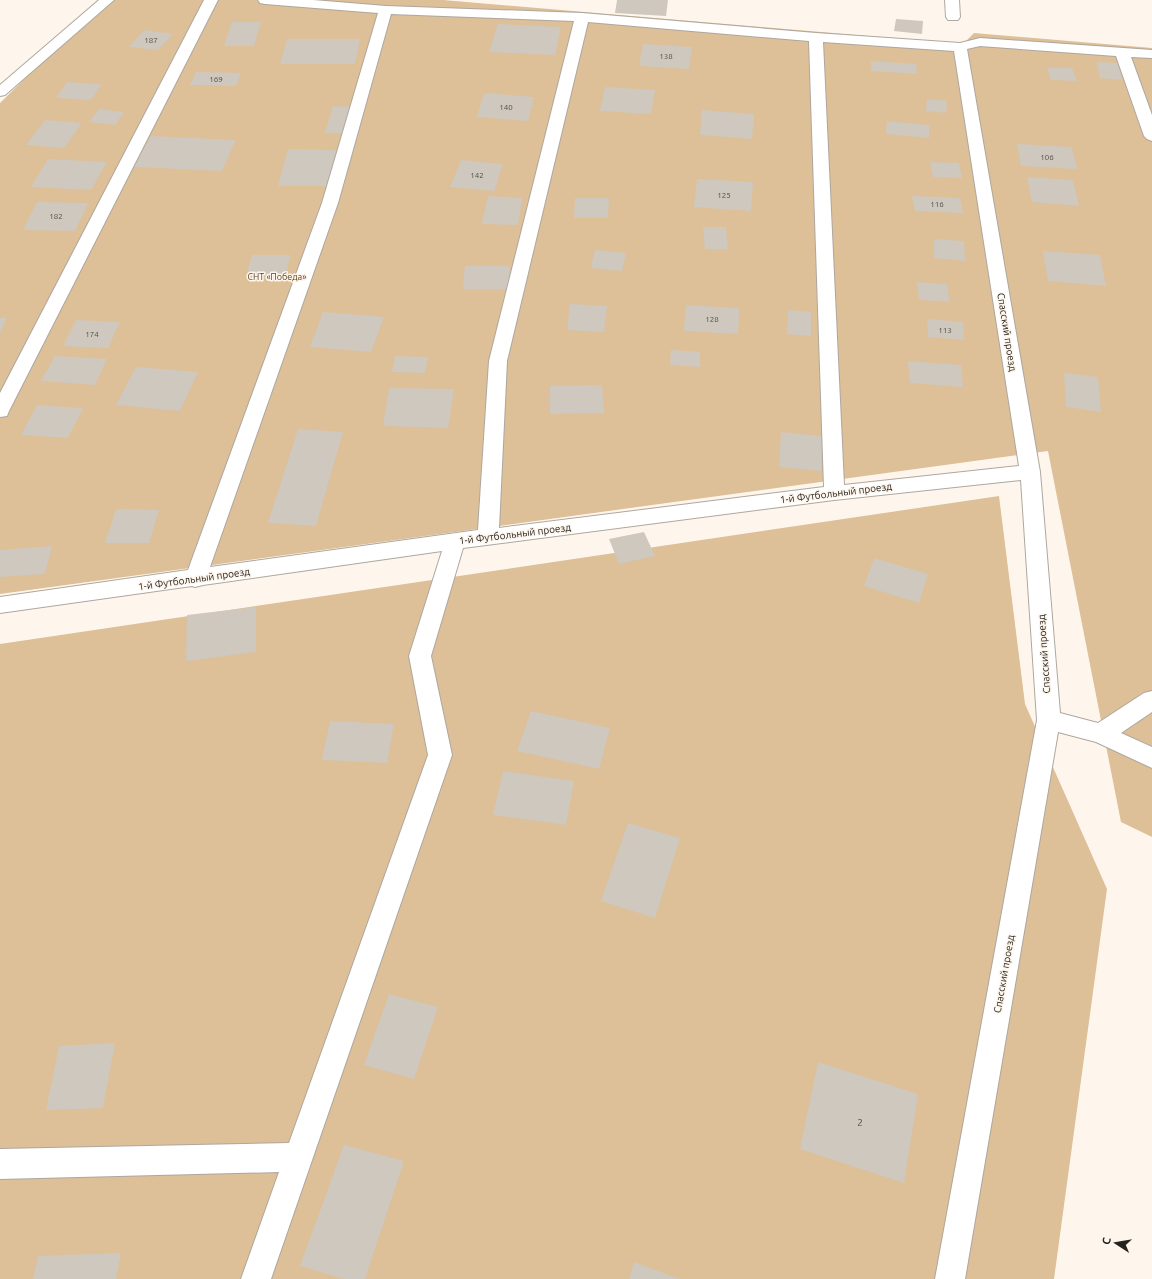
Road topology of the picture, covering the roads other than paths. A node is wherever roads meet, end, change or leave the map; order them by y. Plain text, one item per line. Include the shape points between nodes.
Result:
1 (107, 0) edge
2 (211, 0) edge
3 (265, 0) edge
4 (952, 0) edge
5 (386, 10) junction
6 (582, 17) junction
7 (953, 17) dead end
8 (816, 37) junction
9 (970, 45) junction
10 (1122, 52) junction
11 (1152, 54) edge
12 (0, 92) edge
13 (1152, 136) edge
14 (0, 411) edge
15 (1030, 472) junction
16 (834, 493) junction
17 (488, 538) junction
18 (455, 542) junction
19 (195, 579) junction
20 (0, 605) edge
21 (1152, 700) edge
22 (1049, 720) junction
23 (1101, 734) junction
24 (1152, 758) edge
25 (300, 1157) junction
26 (0, 1164) edge
27 (256, 1279) edge
28 (950, 1279) edge

1 - 12 street
2 - 14 street
3 - 5 street
4 - 7 street
5 - 6 street
5 - 19 street via 330,203
6 - 8 street
6 - 17 street via 498,361
8 - 9 street
8 - 16 street
9 - 10 street
9 - 15 street, Спасский проезд
10 - 11 street
10 - 13 street
15 - 16 street, 1-й Футбольный проезд
15 - 22 street, Спасский проезд
16 - 17 street, 1-й Футбольный проезд
17 - 18 street, 1-й Футбольный проезд
18 - 19 street, 1-й Футбольный проезд
18 - 25 street via 420,656 440,755
19 - 20 street, 1-й Футбольный проезд
21 - 23 street
22 - 23 street
22 - 28 street, Спасский проезд
23 - 24 street
25 - 26 street
25 - 27 street

